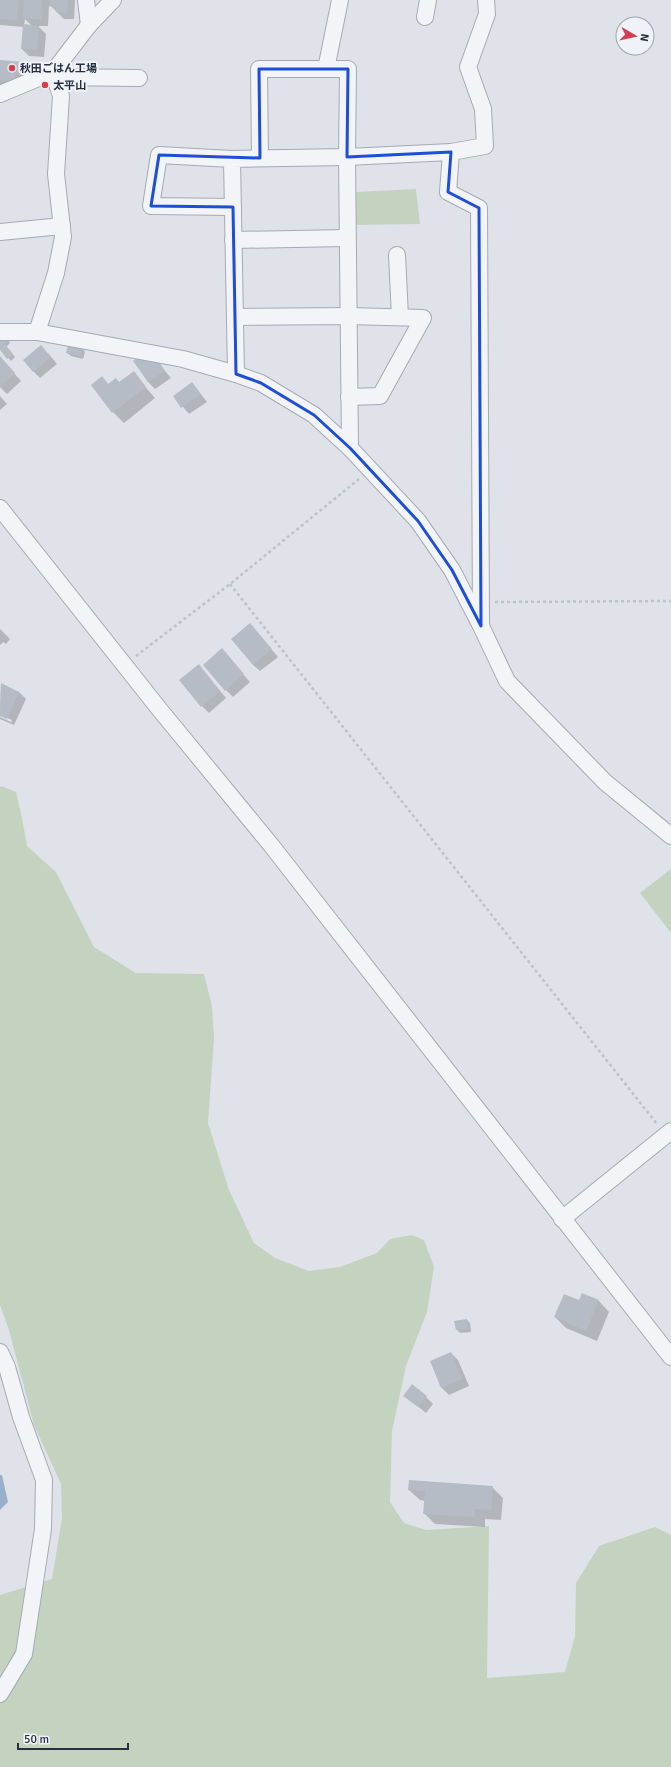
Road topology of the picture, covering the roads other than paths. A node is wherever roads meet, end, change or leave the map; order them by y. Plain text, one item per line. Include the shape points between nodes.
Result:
1 (86, 0) edge
2 (113, 0) edge
3 (340, 0) edge
4 (428, 0) edge
5 (486, 0) edge
6 (425, 17) dead end
7 (89, 25) junction
8 (326, 69) junction
9 (54, 74) junction
10 (139, 78) dead end
11 (0, 94) edge
12 (451, 152) junction
13 (347, 157) junction
14 (260, 158) junction
15 (232, 159) junction
16 (233, 207) junction
17 (62, 226) junction
18 (0, 232) edge
19 (347, 238) junction
20 (234, 240) junction
21 (397, 255) dead end
22 (235, 316) junction
23 (348, 316) junction
24 (400, 318) junction
25 (0, 332) edge
26 (37, 332) junction
27 (236, 374) junction
28 (350, 397) junction
29 (350, 448) junction
30 (0, 508) edge
31 (481, 626) junction
32 (671, 836) edge
33 (669, 1133) edge
34 (562, 1219) junction
35 (0, 1352) edge
36 (671, 1357) edge
37 (0, 1694) edge

1 - 7 street
2 - 7 street
3 - 8 street
4 - 6 street
5 - 12 street via 487,14 468,67 483,109 485,146
7 - 9 street
8 - 13 street via 348,69
8 - 14 street via 259,69
9 - 10 street
9 - 11 street
9 - 17 street via 61,96 56,174
12 - 13 street
12 - 31 street via 448,192 479,208
13 - 14 street
13 - 19 street
14 - 15 street
15 - 16 street
15 - 16 street via 159,155 151,206
16 - 20 street
17 - 18 street
17 - 26 street via 63,237 56,273
19 - 20 street
19 - 23 street
20 - 22 street
21 - 24 street
22 - 23 street
22 - 27 street
23 - 24 street
23 - 28 street
24 - 28 street via 422,318 380,396
25 - 26 street
26 - 27 street via 183,359
27 - 29 street via 261,383 314,414
28 - 29 street
29 - 31 street via 418,522 452,570
30 - 34 street via 276,851
31 - 32 street via 506,681 605,782
33 - 34 street
34 - 36 street
35 - 37 street via 44,1480 43,1529 24,1654

